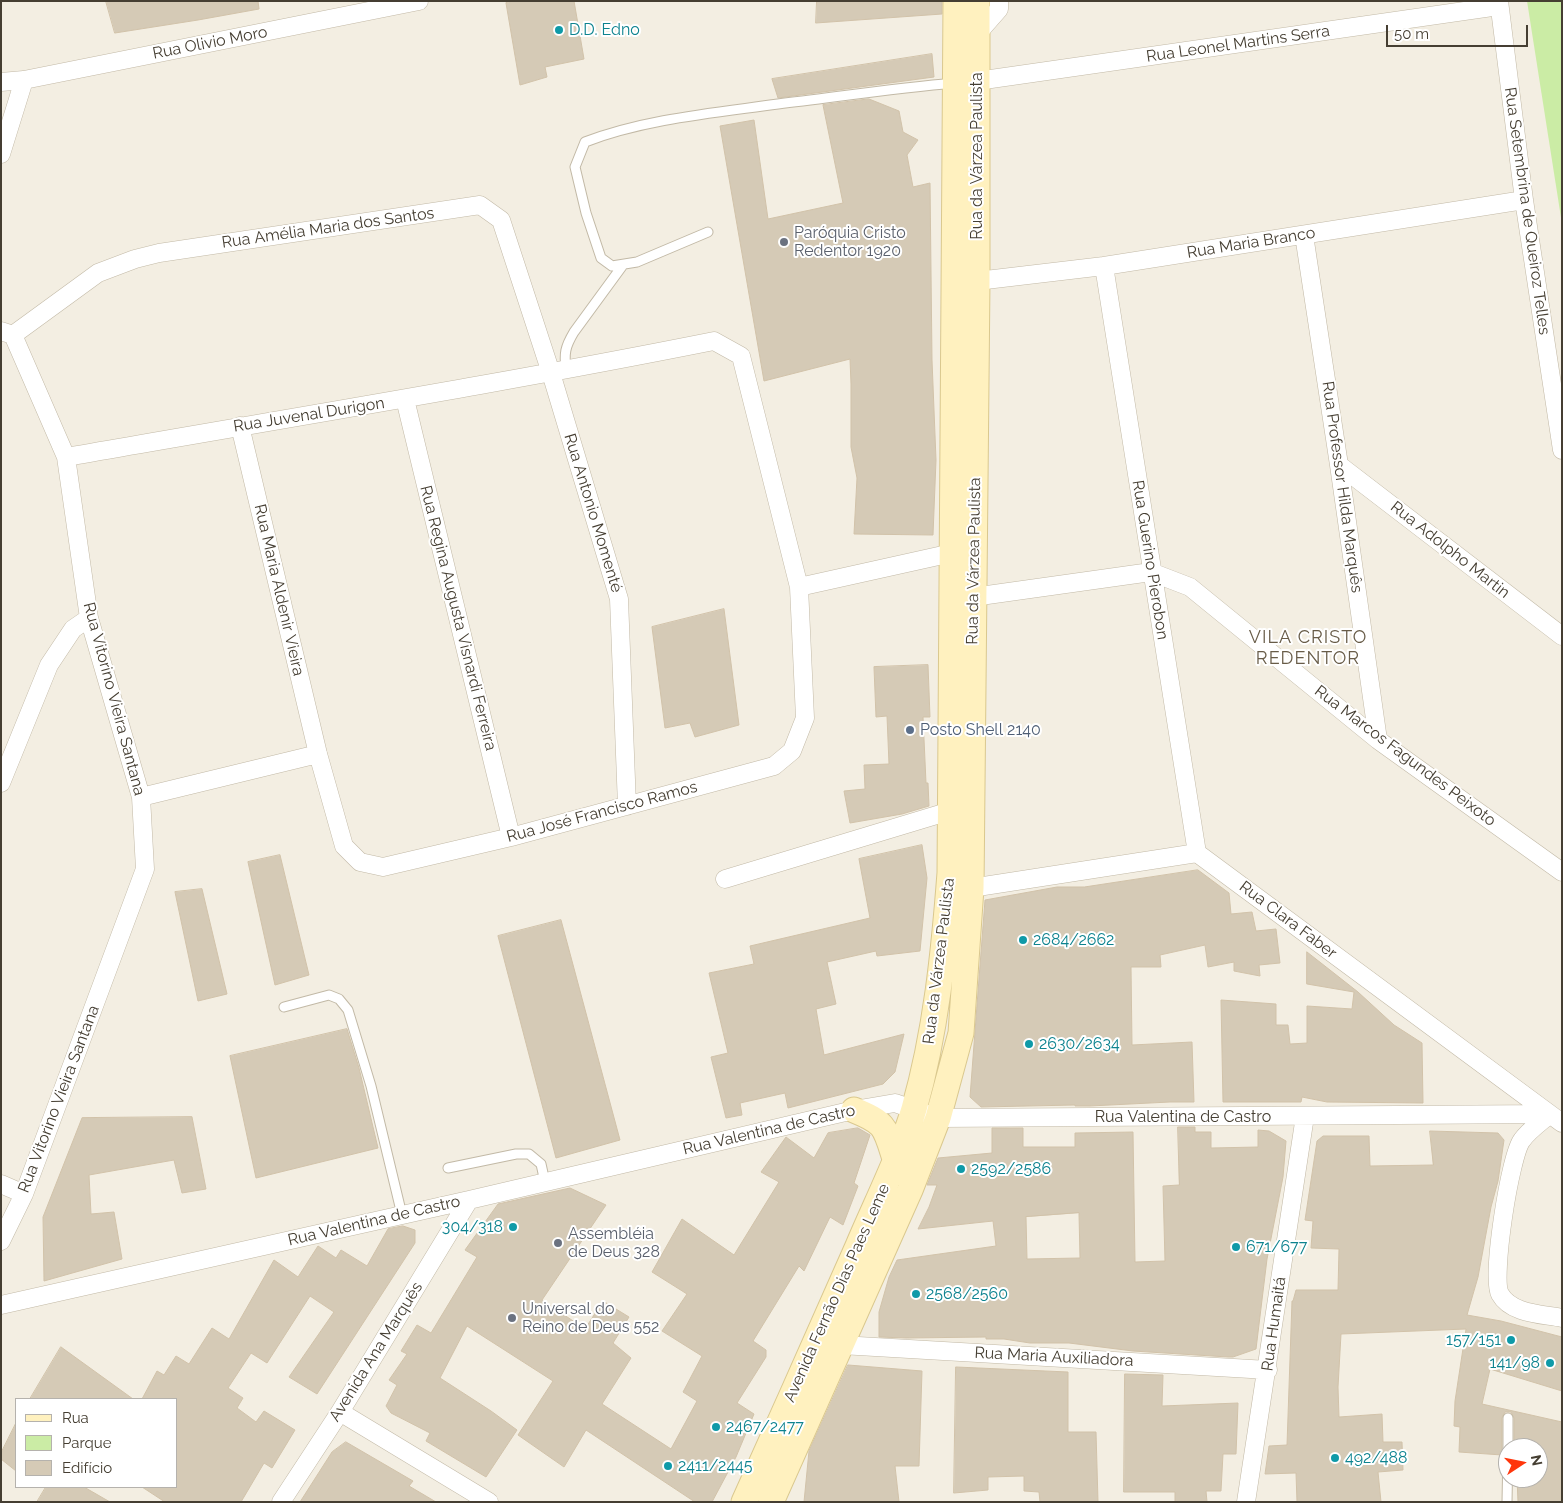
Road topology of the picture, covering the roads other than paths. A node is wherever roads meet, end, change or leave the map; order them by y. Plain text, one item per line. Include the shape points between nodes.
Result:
1 (419, 1) edge
2 (956, 1) edge
3 (977, 1) edge
4 (999, 1) edge
5 (1499, 4) edge
6 (977, 34) junction
7 (24, 80) junction
8 (1, 82) edge
9 (966, 82) junction
10 (1, 154) edge
11 (1524, 200) junction
12 (708, 232) dead end
13 (1304, 235) junction
14 (623, 265) junction
15 (1104, 266) junction
16 (977, 281) junction
17 (7, 333) edge
18 (559, 372) junction
19 (406, 400) junction
20 (240, 426) junction
21 (1562, 450) edge
22 (66, 457) junction
23 (1339, 465) junction
24 (952, 553) junction
25 (1152, 572) junction
26 (799, 587) junction
27 (974, 597) junction
28 (89, 618) junction
29 (1562, 636) edge
30 (1378, 740) junction
31 (318, 754) junction
32 (1, 783) edge
33 (142, 797) junction
34 (627, 806) junction
35 (950, 811) junction
36 (511, 837) junction
37 (1197, 853) junction
38 (1562, 872) edge
39 (725, 879) dead end
40 (971, 888) junction
41 (284, 1008) dead end
42 (914, 1109) junction
43 (854, 1110) junction
44 (1305, 1116) junction
45 (938, 1118) junction
46 (1556, 1118) edge
47 (895, 1159) junction
48 (448, 1168) dead end
49 (546, 1182) junction
50 (1, 1184) edge
51 (24, 1194) junction
52 (469, 1200) junction
53 (402, 1215) junction
54 (1, 1241) edge
55 (1, 1304) edge
56 (1562, 1318) edge
57 (841, 1345) junction
58 (1268, 1370) junction
59 (340, 1412) junction
60 (1508, 1418) dead end
61 (1508, 1438) edge
62 (1507, 1488) edge
63 (281, 1502) edge
64 (489, 1502) edge
65 (744, 1502) edge
66 (771, 1502) edge
67 (1246, 1502) edge
68 (1507, 1502) edge

1 - 7 street, Rua Olivio Moro
2 - 9 main road, Rua da Várzea Paulista
3 - 6 main road, Rua da Várzea Paulista
4 - 6 street via 999,9
5 - 9 street, Rua Leonel Martins Serra
5 - 11 street, Rua Setembrina de Queiroz Telles
6 - 9 main road, Rua da Várzea Paulista
7 - 8 street, Rua Olivio Moro
7 - 10 street
9 - 14 lane via 720,112 605,134 585,142 576,167 586,213 602,258 612,266
9 - 16 main road, Rua da Várzea Paulista
9 - 24 main road, Rua da Várzea Paulista
11 - 13 street, Rua Maria Branco
11 - 21 street, Rua Setembrina de Queiroz Telles
12 - 14 lane
13 - 15 street, Rua Maria Branco
13 - 23 street, Rua Professor Hilda Marquês
14 - 18 lane via 567,343
15 - 16 street, Rua Maria Branco
15 - 25 street, Rua Guerino Pierobon
16 - 27 main road, Rua da Várzea Paulista
17 - 18 street, Rua Amélia Maria dos Santos via 98,273 135,259 169,251 480,205 501,220
17 - 22 street, Rua Vitorino Vieira Santana
18 - 19 street, Rua Juvenal Durigon
18 - 26 street, Rua Juvenal Durigon via 714,341 741,356
18 - 34 street, Rua Antonio Momenté via 619,599
19 - 20 street, Rua Juvenal Durigon
19 - 36 street, Rua Regina Augusta Visnardi Ferreira
20 - 22 street, Rua Juvenal Durigon
20 - 31 street, Rua Maria Aldenir Vieira
22 - 28 street, Rua Vitorino Vieira Santana
23 - 29 street, Rua Adolpho Martin
23 - 30 street, Rua Professor Hilda Marquês
24 - 26 street
24 - 35 main road, Rua da Várzea Paulista
25 - 27 street, Rua Marcos Fagundes Peixoto
25 - 30 street, Rua Marcos Fagundes Peixoto via 1190,587
25 - 37 street, Rua Guerino Pierobon
26 - 34 street, Rua José Francisco Ramos via 805,718 792,750 774,766
27 - 40 main road, Rua da Várzea Paulista
28 - 32 street via 73,629 49,666
28 - 33 street, Rua Vitorino Vieira Santana
30 - 38 street, Rua Marcos Fagundes Peixoto
31 - 33 street
31 - 36 street, Rua José Francisco Ramos via 344,846 360,862 383,867
33 - 51 street, Rua Vitorino Vieira Santana via 145,869
34 - 36 street, Rua José Francisco Ramos
35 - 39 street
35 - 42 main road, Rua da Várzea Paulista via 946,931 933,1028
37 - 40 street
37 - 46 street, Rua Clara Faber
40 - 45 main road, Rua da Várzea Paulista via 962,1033
41 - 53 lane via 329,995 348,1010 372,1086
42 - 43 street, Rua Valentina de Castro via 895,1103
42 - 45 street, Rua Valentina de Castro
42 - 47 main road, Avenida Fernão Dias Paes Leme
43 - 47 main road via 875,1119 883,1127
43 - 49 street, Rua Valentina de Castro
44 - 45 street, Rua Valentina de Castro
44 - 46 street, Rua Valentina de Castro
44 - 58 street, Rua Humaitá
45 - 57 main road, Avenida Fernão Dias Paes Leme via 910,1190
46 - 56 street via 1521,1141 1506,1193 1497,1271 1499,1293 1514,1308
47 - 65 main road, Avenida Fernão Dias Paes Leme
48 - 49 lane via 529,1154 541,1164
49 - 52 street, Rua Valentina de Castro
50 - 51 street
51 - 54 street, Rua Vitorino Vieira Santana
52 - 53 street, Rua Valentina de Castro
52 - 59 street, Avenida Ana Marquês
53 - 55 street, Rua Valentina de Castro
57 - 58 street, Rua Maria Auxiliadora
57 - 66 main road, Avenida Fernão Dias Paes Leme
58 - 67 street, Rua Humaitá
59 - 63 street, Avenida Ana Marquês
59 - 64 street
60 - 61 lane
62 - 68 lane

